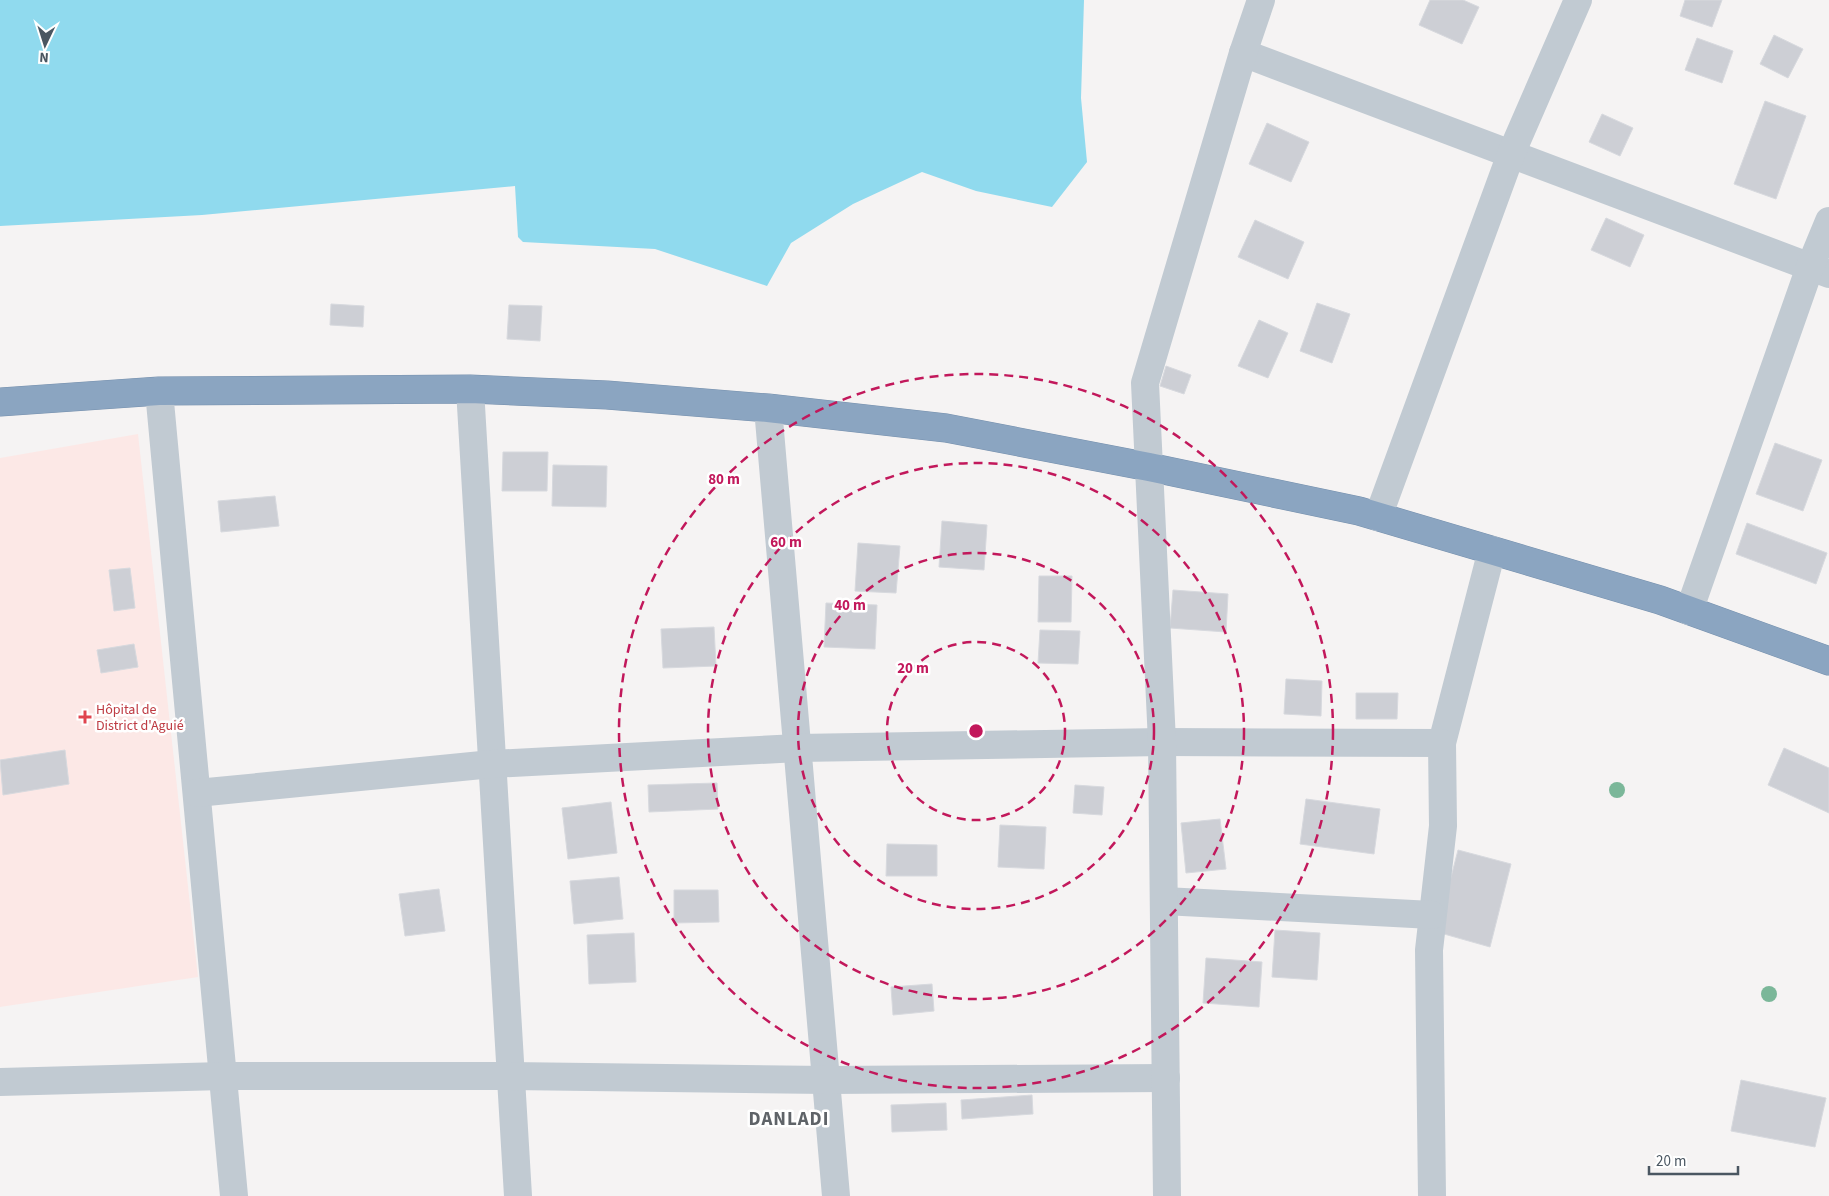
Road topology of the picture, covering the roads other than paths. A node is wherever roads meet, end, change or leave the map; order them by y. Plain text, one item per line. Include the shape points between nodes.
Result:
1 (1260, 0) edge
2 (1578, 0) edge
3 (1243, 53) junction
4 (1511, 154) junction
5 (1829, 221) edge
6 (1820, 270) edge
7 (470, 389) junction
8 (159, 392) junction
9 (0, 402) edge
10 (768, 408) junction
11 (1149, 467) junction
12 (1378, 517) junction
13 (1492, 550) junction
14 (1689, 611) junction
15 (1829, 661) edge
16 (1162, 742) junction
17 (1442, 743) junction
18 (798, 748) junction
19 (492, 764) junction
20 (197, 793) junction
21 (1164, 901) junction
22 (1432, 915) junction
23 (223, 1076) junction
24 (510, 1076) junction
25 (1166, 1078) junction
26 (826, 1080) junction
27 (0, 1082) edge
28 (234, 1196) edge
29 (518, 1196) edge
30 (836, 1196) edge
31 (1167, 1196) edge
32 (1432, 1196) edge

1 - 3 street
2 - 4 street
3 - 4 street
3 - 11 street via 1145,383
4 - 6 street
4 - 12 street
5 - 6 street
6 - 14 street
7 - 8 highway
7 - 10 highway via 607,395
7 - 19 street
8 - 9 highway
8 - 20 street
10 - 11 highway via 946,428
10 - 18 street
11 - 12 highway
11 - 16 street
12 - 13 highway
13 - 14 highway
13 - 17 street
14 - 15 highway
16 - 17 street
16 - 18 street
16 - 21 street
17 - 22 street via 1444,826
18 - 19 street
18 - 26 street
19 - 20 street
19 - 24 street
20 - 23 street
21 - 22 street
21 - 25 street
22 - 32 street via 1428,950
23 - 24 street
23 - 27 street
23 - 28 street
24 - 26 street
24 - 29 street
25 - 26 street
25 - 31 street
26 - 30 street

